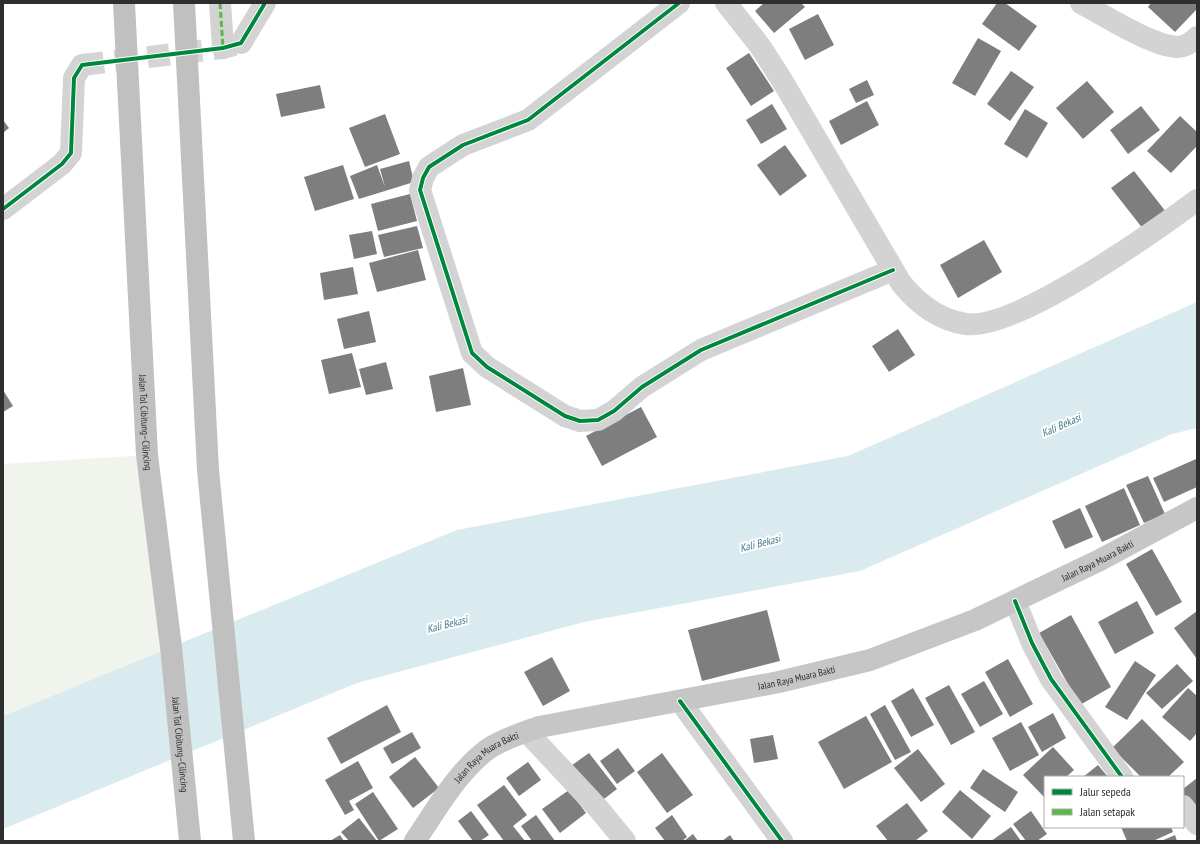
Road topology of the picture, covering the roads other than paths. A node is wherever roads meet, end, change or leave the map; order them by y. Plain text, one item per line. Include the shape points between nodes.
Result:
1 (124, 3) edge
2 (184, 3) edge
3 (220, 3) edge
4 (265, 3) edge
5 (679, 3) edge
6 (726, 3) edge
7 (1081, 3) edge
8 (1197, 37) edge
9 (82, 65) dead end
10 (1197, 200) edge
11 (3, 209) edge
12 (893, 270) junction
13 (1197, 508) edge
14 (1015, 601) junction
15 (680, 701) junction
16 (527, 732) junction
17 (1121, 776) edge
18 (1184, 807) edge
19 (1197, 824) edge
20 (190, 841) edge
21 (244, 841) edge
22 (415, 841) edge
23 (625, 841) edge
24 (782, 841) edge

1 - 20 highway, Jalan Tol Cibitung–Cilincing, bridge via 147,455 171,647
2 - 21 highway, bridge via 208,470
3 - 4 street via 232,46
5 - 12 street via 528,120 463,145 429,167 422,178 420,190 472,352 487,367 564,416 572,420 591,422 614,411 642,387 701,350
6 - 12 street via 784,82
7 - 8 street via 1121,26 1168,45 1179,47 1189,44
9 - 11 street via 74,78 71,153 62,164
10 - 12 street via 1097,269 1004,318 985,323 967,324 952,321 932,312 916,301
13 - 14 main road, Jalan Raya Muara Bakti via 1100,560
14 - 15 main road, Jalan Raya Muara Bakti via 975,620 870,660 779,682
14 - 17 street via 1032,643 1051,679
15 - 16 main road, Jalan Raya Muara Bakti
15 - 24 street
16 - 22 main road, Jalan Raya Muara Bakti via 489,749 469,767
16 - 23 street
18 - 19 street

